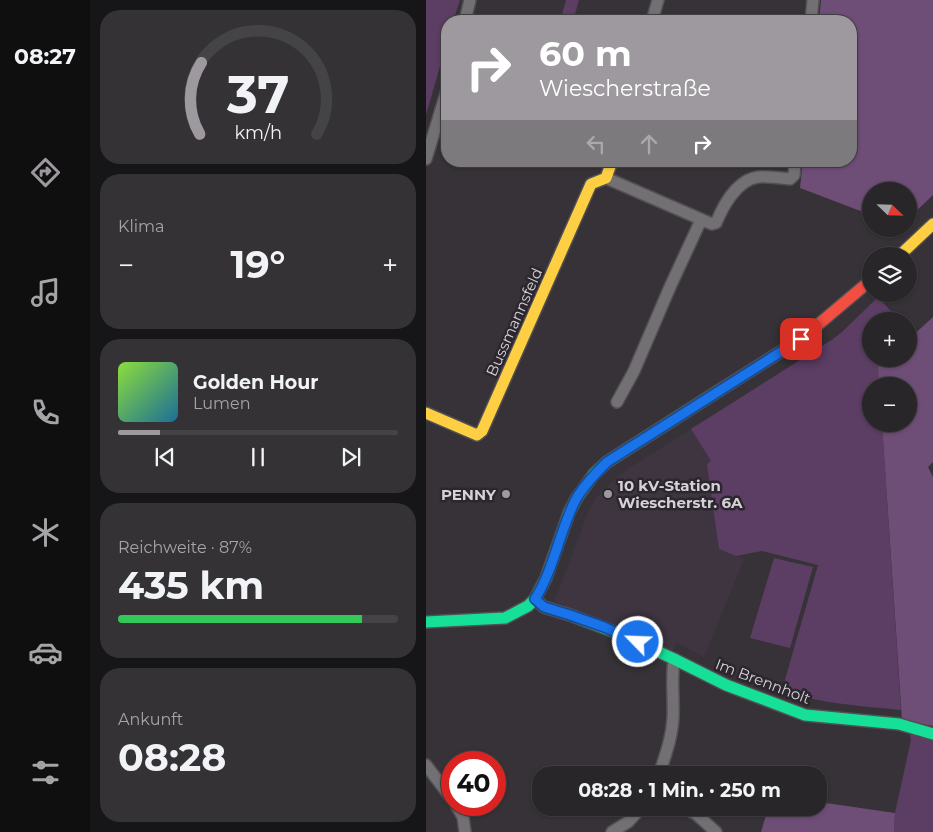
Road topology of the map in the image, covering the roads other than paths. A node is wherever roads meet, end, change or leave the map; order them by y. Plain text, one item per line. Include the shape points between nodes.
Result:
1 (470, 0) edge
2 (658, 0) edge
3 (813, 0) edge
4 (466, 15) edge
5 (654, 15) edge
6 (812, 15) edge
7 (441, 110) edge
8 (426, 159) edge
9 (610, 167) edge
10 (795, 167) edge
11 (606, 178) junction
12 (701, 220) junction
13 (933, 224) edge
14 (908, 247) edge
15 (862, 288) edge
16 (617, 402) dead end
17 (426, 413) edge
18 (535, 599) junction
19 (426, 622) edge
20 (674, 659) junction
21 (933, 734) edge
22 (426, 765) edge
23 (662, 766) edge
24 (441, 785) edge
25 (462, 816) edge
26 (634, 816) edge
27 (698, 816) edge
28 (465, 832) edge
29 (612, 832) edge
30 (716, 832) edge

1 - 4 street
2 - 5 street
3 - 6 street
7 - 8 street
9 - 11 street
10 - 12 street via 790,179 757,177 744,183 732,193 716,223
11 - 12 street
11 - 17 street, Bussmannsfeld via 591,184 482,431 477,435
12 - 16 street
13 - 14 street
15 - 18 street via 801,339 607,462 594,474 576,498
18 - 19 street via 504,618
18 - 20 street, Im Brennholt via 544,607 604,627
20 - 21 street, Im Brennholt via 726,686 805,714 899,724
20 - 23 street via 672,729
22 - 24 street
25 - 28 street
26 - 29 street
27 - 30 street

